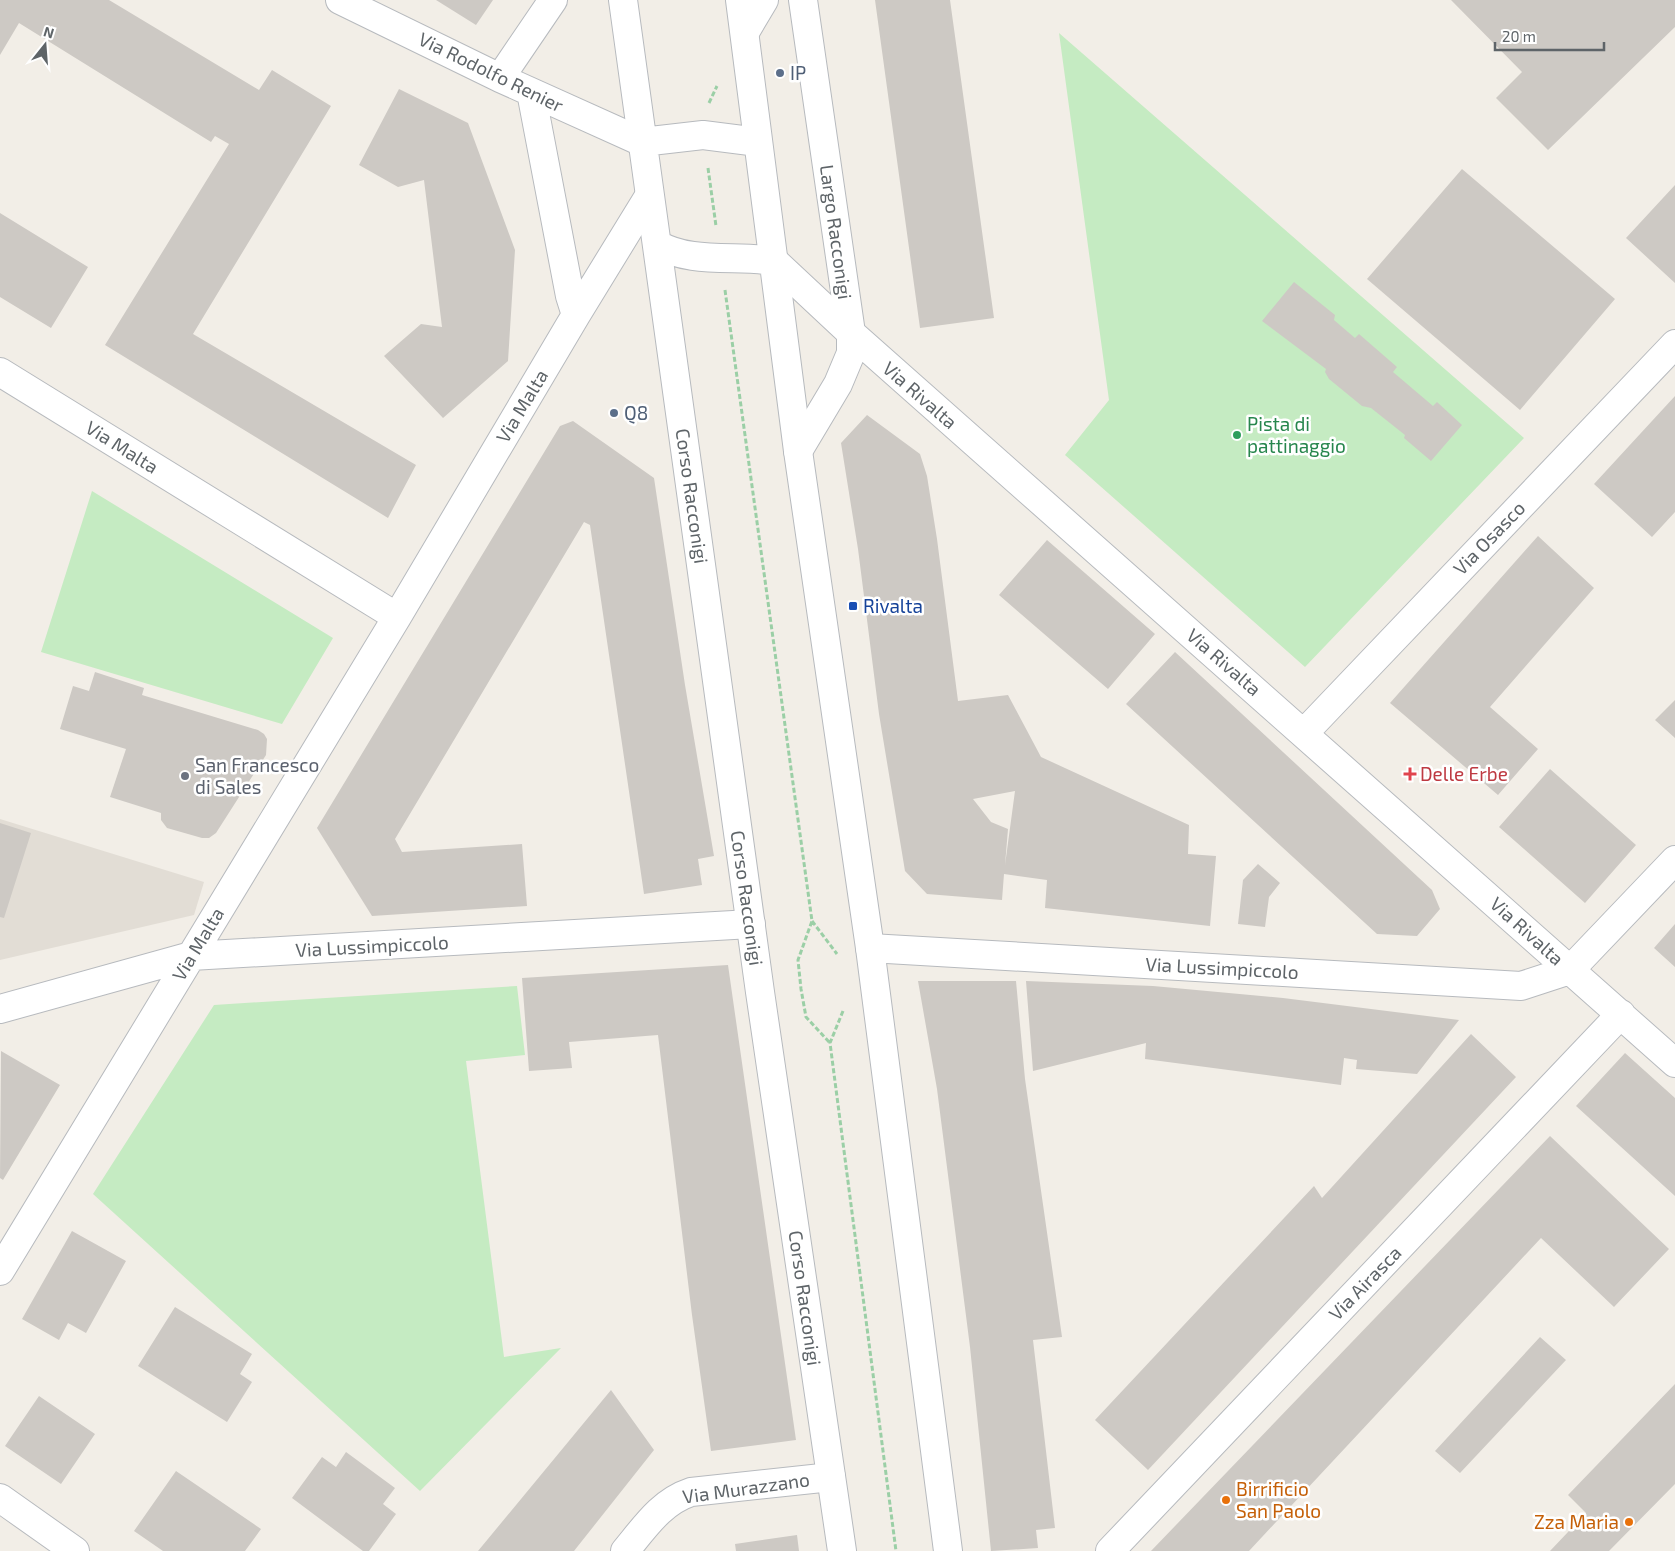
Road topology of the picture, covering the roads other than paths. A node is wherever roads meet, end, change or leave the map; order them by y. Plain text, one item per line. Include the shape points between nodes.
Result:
1 (340, 0) edge
2 (552, 0) edge
3 (623, 0) edge
4 (740, 0) edge
5 (764, 0) edge
6 (803, 0) edge
7 (745, 32) junction
8 (500, 78) junction
9 (531, 92) junction
10 (642, 142) junction
11 (758, 142) junction
12 (649, 196) junction
13 (657, 244) junction
14 (774, 261) junction
15 (576, 315) junction
16 (851, 333) junction
17 (1675, 344) edge
18 (0, 372) edge
19 (798, 451) junction
20 (397, 617) junction
21 (1304, 733) junction
22 (1675, 860) edge
23 (751, 924) junction
24 (870, 948) junction
25 (190, 956) junction
26 (1570, 970) junction
27 (0, 1009) edge
28 (1620, 1014) junction
29 (1675, 1063) edge
30 (0, 1271) edge
31 (831, 1477) junction
32 (0, 1498) edge
33 (75, 1551) edge
34 (625, 1551) edge
35 (842, 1551) edge
36 (948, 1551) edge
37 (1110, 1551) edge

1 - 8 street, Via Rodolfo Renier
2 - 8 street
3 - 10 street, Corso Racconigi
4 - 7 street
5 - 7 street
6 - 16 street, Largo Racconigi
7 - 11 street
8 - 9 street, Via Rodolfo Renier
9 - 10 street, Via Rodolfo Renier
9 - 15 street
10 - 11 street via 704,135
10 - 12 street, Corso Racconigi
11 - 14 street
12 - 13 street, Corso Racconigi
12 - 15 street, Via Malta
13 - 14 street via 682,255
13 - 23 street, Corso Racconigi
14 - 16 street, Via Rivalta
14 - 19 street
15 - 20 street, Via Malta
16 - 19 street, Largo Racconigi via 851,353 838,384
16 - 21 street, Via Rivalta
17 - 21 street, Via Osasco
18 - 20 street, Via Malta
19 - 24 street
20 - 25 street, Via Malta
21 - 26 street, Via Rivalta
22 - 26 street
23 - 25 street, Via Lussimpiccolo
23 - 31 street, Corso Racconigi
24 - 26 street, Via Lussimpiccolo via 1521,986
24 - 36 street
25 - 27 street, Via Lussimpiccolo
25 - 30 street, Via Malta
26 - 28 street, Via Rivalta
28 - 29 street, Via Rivalta
28 - 37 street, Via Airasca
31 - 34 street, Via Murazzano via 691,1492 662,1506
31 - 35 street, Corso Racconigi
32 - 33 street

